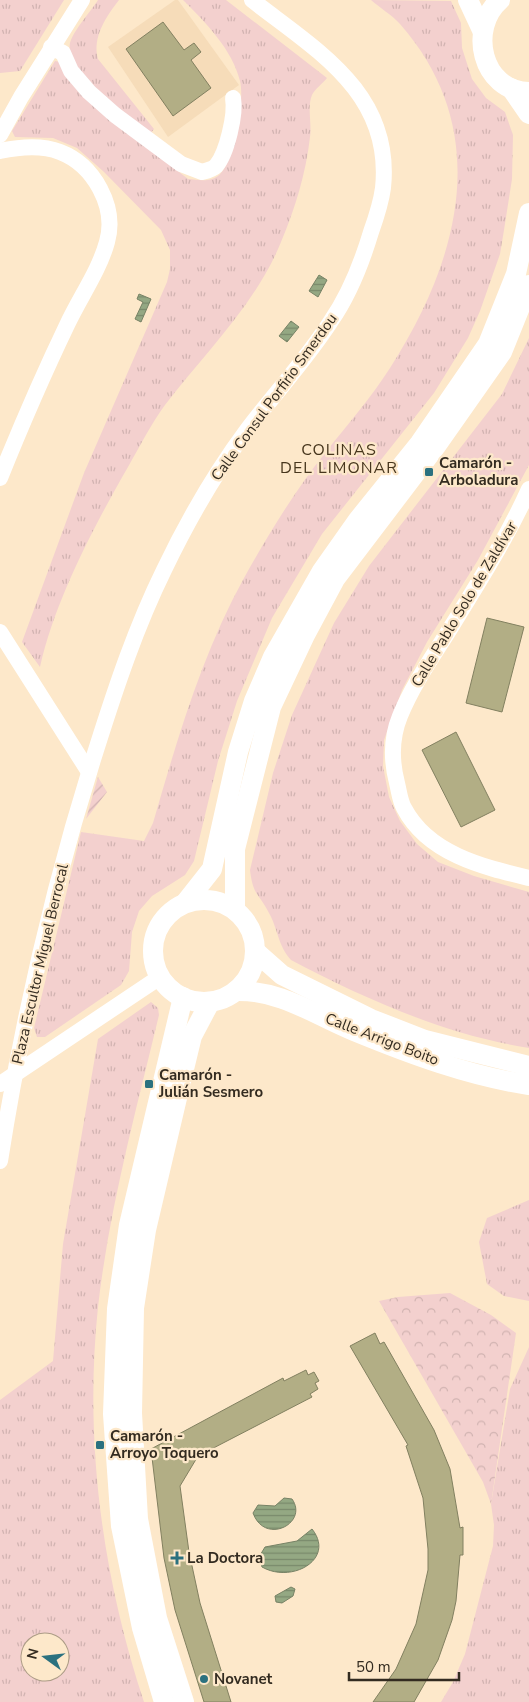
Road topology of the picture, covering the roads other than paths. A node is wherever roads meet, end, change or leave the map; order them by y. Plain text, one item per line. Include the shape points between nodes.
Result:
1 (82, 0) edge
2 (252, 0) edge
3 (468, 0) edge
4 (500, 0) edge
5 (482, 30) junction
6 (51, 47) junction
7 (520, 90) edge
8 (233, 98) dead end
9 (529, 114) edge
10 (0, 135) edge
11 (0, 151) edge
12 (529, 214) edge
13 (529, 285) edge
14 (0, 478) edge
15 (529, 489) edge
16 (0, 632) edge
17 (89, 772) junction
18 (529, 878) edge
19 (186, 902) junction
20 (235, 909) junction
21 (256, 952) junction
22 (160, 977) junction
23 (236, 991) junction
24 (183, 998) junction
25 (210, 1002) junction
26 (529, 1066) edge
27 (14, 1075) junction
28 (0, 1084) edge
29 (529, 1085) edge
30 (0, 1161) edge
31 (164, 1702) edge
32 (184, 1702) edge

1 - 6 street
2 - 17 street, Calle Consul Porfirio Smerdou via 326,57 348,77 362,96 380,143 383,187 379,210 364,257 333,320 246,431 193,515 164,570 126,659
3 - 5 main road
4 - 5 main road via 486,17
5 - 7 main road via 482,48 487,64 497,78
6 - 8 street via 63,53 71,71 115,115 181,164 202,172 216,166 225,149 235,109
6 - 10 street
7 - 9 main road
11 - 14 street via 39,148 71,157 83,166 100,188 108,212 107,241 97,268 68,324
12 - 19 main road via 516,274 488,344 420,443 322,571 273,657 254,701 238,752 212,870
13 - 20 main road via 502,352 335,580 275,698 261,739 235,849
15 - 18 street, Calle Pablo Solo de Zaldívar via 512,526 421,671 400,718 392,746 404,808 421,830 442,848 472,862
16 - 17 street
17 - 27 street, Plaza Escultor Miguel Berrocal via 53,903
19 - 20 main road via 220,901
19 - 22 main road via 171,911 159,925 153,942 154,960
20 - 21 main road via 254,935
21 - 23 main road via 250,974
21 - 26 main road, Calle Arrigo Boito via 288,978 371,1019 425,1040
22 - 24 main road
22 - 27 street, Plaza Escultor Miguel Berrocal
23 - 25 main road
23 - 29 main road, Calle Arrigo Boito via 274,994 416,1055 503,1081
24 - 25 main road
24 - 31 main road via 129,1225 117,1309 113,1414 121,1526 142,1628
25 - 32 main road via 192,1036 146,1230 134,1308 132,1413 138,1519 157,1618
27 - 28 street
27 - 30 street

